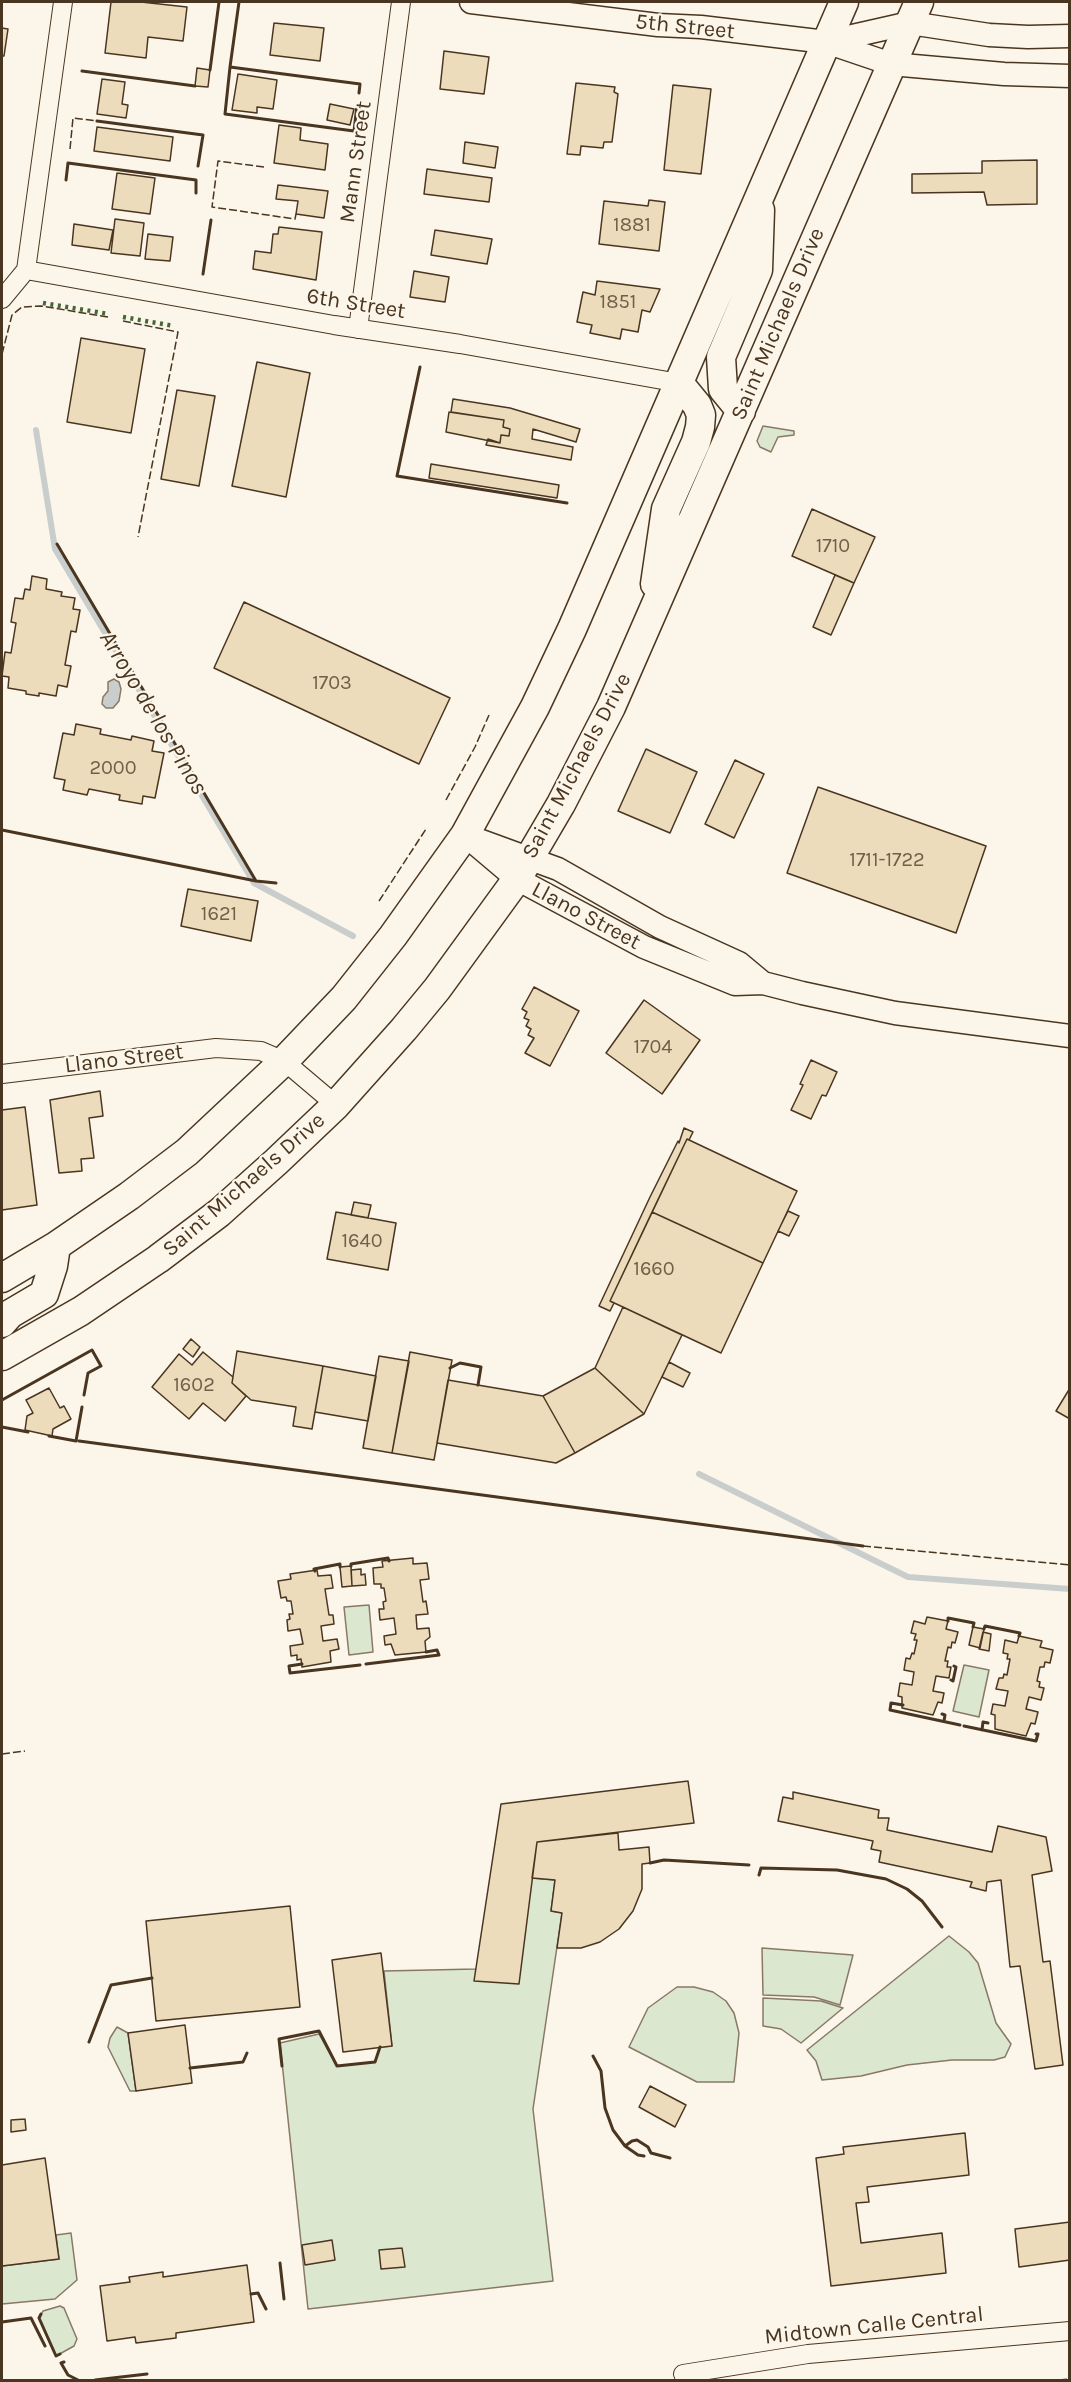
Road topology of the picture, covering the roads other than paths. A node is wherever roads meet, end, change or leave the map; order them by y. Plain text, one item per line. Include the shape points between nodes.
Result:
1 (63, 2) edge
2 (401, 2) edge
3 (471, 2) edge
4 (844, 2) edge
5 (915, 12) edge
6 (1070, 36) edge
7 (826, 42) junction
8 (891, 64) junction
9 (1070, 76) edge
10 (760, 196) junction
11 (26, 270) junction
12 (2, 299) edge
13 (358, 329) junction
14 (679, 382) junction
15 (741, 411) junction
16 (649, 621) junction
17 (465, 835) junction
18 (523, 869) junction
19 (1070, 1036) edge
20 (284, 1061) junction
21 (2, 1074) edge
22 (336, 1105) junction
23 (56, 1246) junction
24 (33, 1261) junction
25 (2, 1278) edge
26 (2, 1295) edge
27 (2, 1323) edge
28 (2, 1356) edge
29 (1070, 2331) edge
30 (683, 2374) dead end

1 - 11 street
2 - 13 street, Mann Street
3 - 7 street, 5th Street
4 - 7 main road
5 - 6 street, 5th Street via 989,35
5 - 7 street, 5th Street
5 - 8 main road, Saint Michaels Drive
7 - 8 street, 5th Street
7 - 10 main road
8 - 9 street, 5th Street
8 - 15 main road, Saint Michaels Drive
10 - 14 main road
10 - 15 main road via 758,270 721,357 723,389
11 - 12 street
11 - 13 street, 6th Street
13 - 14 street, 6th Street
14 - 16 main road via 697,405 700,427 666,509
14 - 17 main road via 572,629 535,707
15 - 16 main road, Saint Michaels Drive
16 - 18 main road, Saint Michaels Drive via 611,707
17 - 18 street, Llano Street
17 - 20 main road via 344,998
18 - 19 street, Llano Street via 558,869 660,927 739,963 763,983 895,1013
18 - 22 main road, Saint Michaels Drive via 437,989
20 - 21 street, Llano Street via 261,1051 216,1048
20 - 22 street, Llano Street
20 - 23 main road via 187,1152
22 - 28 main road, Saint Michaels Drive via 219,1213 81,1311
23 - 24 main road
23 - 27 main road via 44,1293
24 - 25 main road
24 - 26 main road
29 - 30 street, Midtown Calle Central via 808,2354

